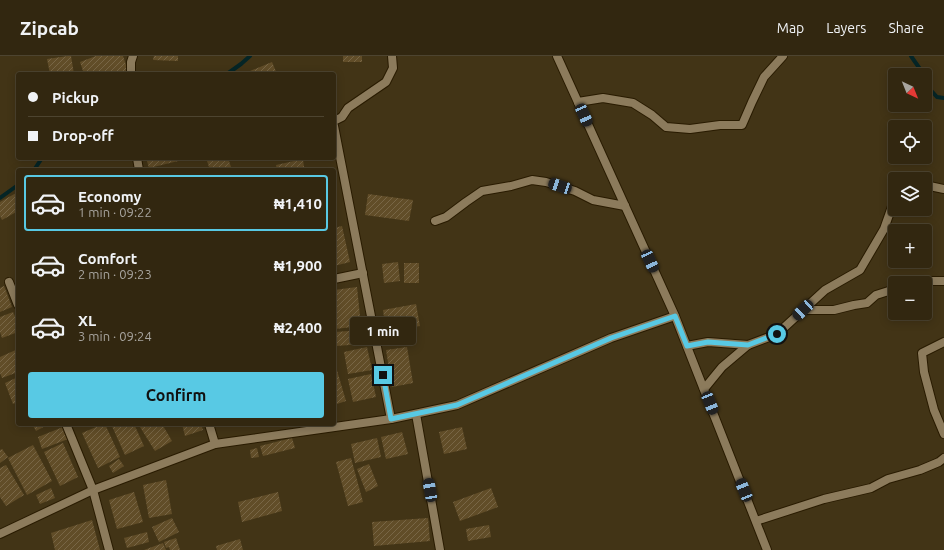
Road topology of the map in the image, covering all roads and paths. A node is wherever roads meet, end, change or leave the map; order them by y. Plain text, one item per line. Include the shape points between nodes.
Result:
1 (133, 56) edge
2 (392, 56) edge
3 (783, 56) edge
4 (560, 57) edge
5 (131, 72) edge
6 (578, 102) junction
7 (336, 120) edge
8 (336, 136) edge
9 (932, 186) edge
10 (944, 189) edge
11 (625, 206) junction
12 (889, 216) edge
13 (435, 221) dead end
14 (363, 273) junction
15 (336, 279) edge
16 (932, 281) edge
17 (944, 281) edge
18 (9, 282) dead end
19 (888, 292) edge
20 (16, 300) edge
21 (803, 310) junction
22 (675, 316) junction
23 (944, 342) edge
24 (748, 345) junction
25 (687, 346) junction
26 (704, 389) junction
27 (416, 414) junction
28 (391, 419) junction
29 (67, 426) edge
30 (210, 426) edge
31 (944, 434) edge
32 (215, 444) junction
33 (944, 458) edge
34 (93, 490) junction
35 (756, 521) junction
36 (0, 534) edge
37 (109, 550) edge
38 (440, 550) edge
39 (768, 550) edge

1 - 5 street
2 - 7 street via 393,68 386,82 348,108 342,117
3 - 6 street via 764,77 742,125 720,124 690,129 666,127 633,103 603,98
4 - 6 street
6 - 11 street
8 - 14 street
9 - 10 street
11 - 13 street via 593,200 574,191 532,180 482,191
11 - 22 street
12 - 21 street via 884,229 860,270 825,290
14 - 15 street
14 - 28 street
16 - 17 street
18 - 20 street
19 - 21 street via 867,303 834,310
21 - 24 street via 777,334
22 - 25 street
22 - 27 street via 611,338 457,405
23 - 31 street via 922,353 934,410
24 - 25 street via 708,342
24 - 26 street via 722,367
25 - 26 street
26 - 35 street
27 - 28 street
27 - 38 street
28 - 32 street
29 - 34 street
30 - 32 street
32 - 34 street
33 - 35 street via 871,488 824,499
34 - 36 street
34 - 37 street
35 - 39 street

